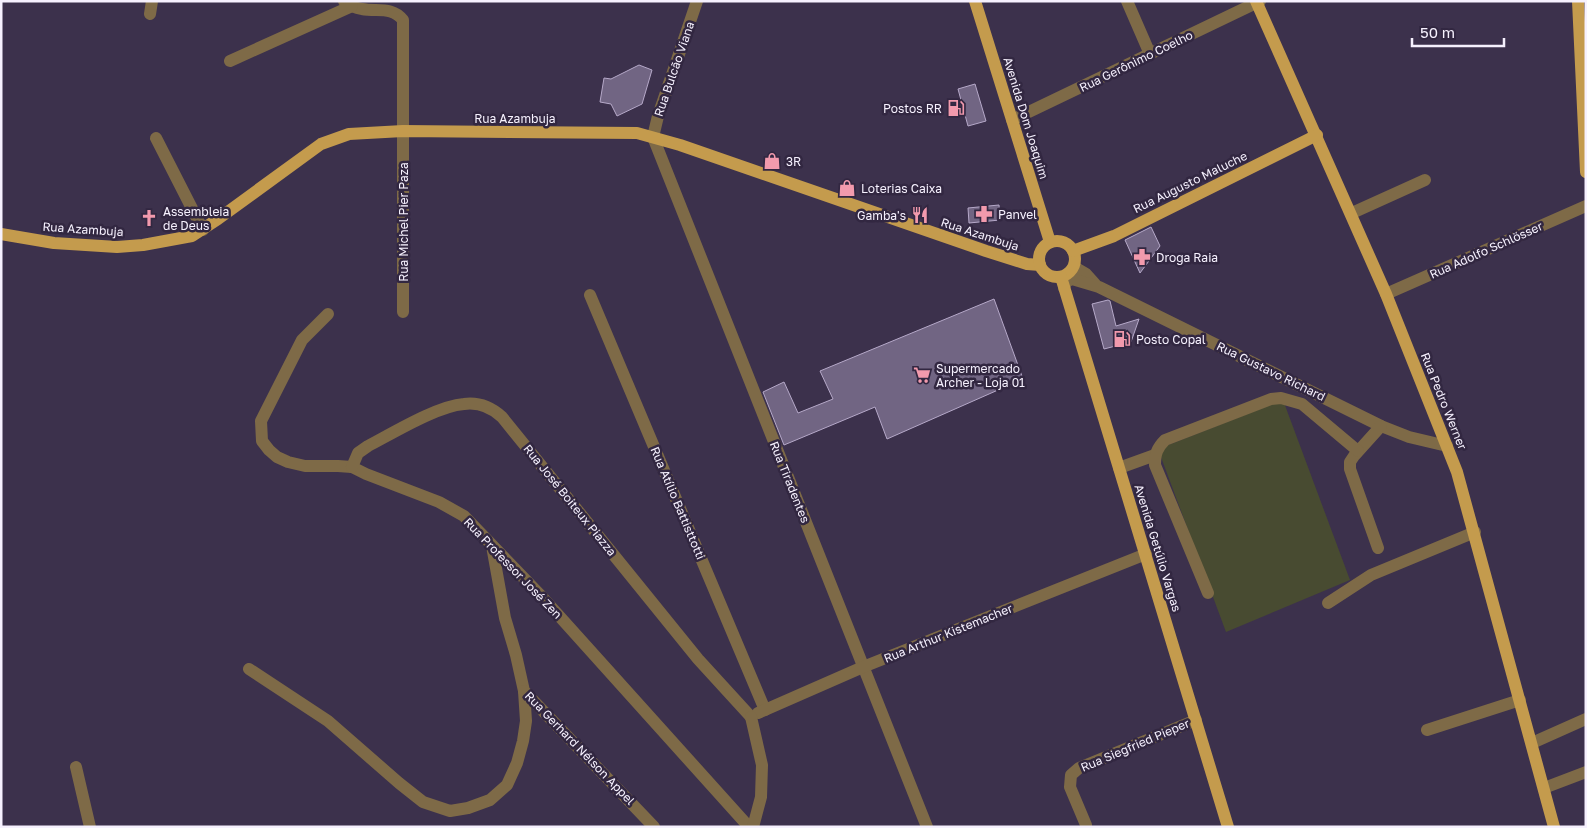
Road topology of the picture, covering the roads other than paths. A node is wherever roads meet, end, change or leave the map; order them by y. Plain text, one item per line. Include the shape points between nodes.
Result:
1 (697, 1) edge
2 (975, 1) edge
3 (1127, 1) edge
4 (1578, 1) edge
5 (1258, 2) edge
6 (348, 4) edge
7 (1150, 54) junction
8 (230, 61) dead end
9 (1012, 120) junction
10 (403, 131) junction
11 (1317, 135) junction
12 (653, 137) junction
13 (156, 138) dead end
14 (1586, 172) edge
15 (1425, 180) dead end
16 (1586, 206) edge
17 (1352, 213) junction
18 (203, 230) junction
19 (1, 234) edge
20 (1050, 242) junction
21 (1073, 251) junction
22 (1040, 265) junction
23 (1074, 267) junction
24 (1062, 282) junction
25 (1099, 287) junction
26 (1386, 294) junction
27 (590, 295) dead end
28 (403, 312) dead end
29 (328, 314) dead end
30 (1381, 426) junction
31 (1447, 446) junction
32 (1358, 451) junction
33 (1155, 455) junction
34 (352, 467) junction
35 (1119, 468) junction
36 (1475, 532) junction
37 (492, 546) junction
38 (1378, 548) dead end
39 (1146, 554) junction
40 (1208, 593) dead end
41 (1328, 603) dead end
42 (863, 667) junction
43 (249, 669) dead end
44 (524, 691) junction
45 (1520, 700) junction
46 (765, 710) junction
47 (751, 716) junction
48 (1586, 719) edge
49 (1196, 720) junction
50 (1427, 730) dead end
51 (1532, 743) junction
52 (76, 767) dead end
53 (1586, 772) edge
54 (1544, 788) junction
55 (1086, 825) dead end
56 (90, 827) edge
57 (654, 827) edge
58 (749, 827) edge
59 (753, 827) edge
60 (927, 827) edge
61 (1228, 827) edge
62 (1554, 827) edge

1 - 12 street, Rua Bulcão Viana
2 - 9 main road, Avenida Dom Joaquim
3 - 7 street
4 - 14 main road
5 - 7 street, Rua Gerônimo Coelho
5 - 11 main road, Rua Pedro Werner
6 - 8 street
6 - 10 street, Rua Michel Pier Paza via 360,9 393,12 403,20
7 - 9 street, Rua Gerônimo Coelho
9 - 20 main road, Avenida Dom Joaquim
10 - 12 main road, Rua Azambuja via 637,133
10 - 18 main road, Rua Azambuja via 349,134 321,144
10 - 28 street, Rua Michel Pier Paza
11 - 17 main road, Rua Pedro Werner
11 - 21 main road, Rua Augusto Maluche via 1114,236
12 - 22 main road, Rua Azambuja via 986,251
12 - 42 street, Rua Tiradentes
13 - 18 street
15 - 17 street
16 - 26 street, Rua Adolfo Schlösser
17 - 26 main road, Rua Pedro Werner
18 - 19 main road, Rua Azambuja via 177,240 118,247
20 - 21 main road via 1063,242
20 - 22 main road via 1040,252
21 - 23 main road
22 - 24 main road via 1046,274
23 - 24 main road
23 - 25 street, Rua Gustavo Richard
24 - 25 street, Rua Gustavo Richard via 1072,279
24 - 35 main road, Avenida Getúlio Vargas
25 - 30 street, Rua Gustavo Richard
26 - 31 main road, Rua Pedro Werner
27 - 46 street, Rua Atílio Battisttotti
29 - 34 street, Rua Professor José Zen via 302,340 261,421 262,440 277,457 288,462 304,466
30 - 31 street, Rua Gustavo Richard
30 - 32 street
31 - 36 main road, Rua Pedro Werner
32 - 33 street via 1302,404 1281,398 1165,440
32 - 38 street via 1350,462 1350,469
33 - 35 street
33 - 40 street via 1155,465
34 - 37 street, Rua Professor José Zen via 439,502 464,516
34 - 47 street, Rua José Boiteux Piazza via 358,453 368,446 439,410 463,404 492,408 698,659
35 - 39 main road, Avenida Getúlio Vargas
36 - 41 street via 1371,575
36 - 45 main road, Rua Pedro Werner
37 - 44 street, Rua Gerhard Nélson Appel
37 - 58 street, Rua Professor José Zen via 563,619
39 - 42 street, Rua Arthur Kistemacher
39 - 49 main road, Avenida Getúlio Vargas
42 - 46 street, Rua Arthur Kistemacher
42 - 60 street, Rua Tiradentes
43 - 44 street via 328,721 423,802 450,811 490,800 508,785 523,741 526,721
44 - 57 street, Rua Gerhard Nélson Appel
45 - 50 street
45 - 51 main road, Rua Pedro Werner
46 - 47 street, Rua Arthur Kistemacher
47 - 59 street via 762,765 761,797
48 - 51 street
49 - 55 street, Rua Siegfried Pieper via 1071,774 1070,787
49 - 61 main road, Avenida Getúlio Vargas
51 - 54 main road, Rua Pedro Werner
52 - 56 street
53 - 54 street
54 - 62 main road, Rua Pedro Werner

